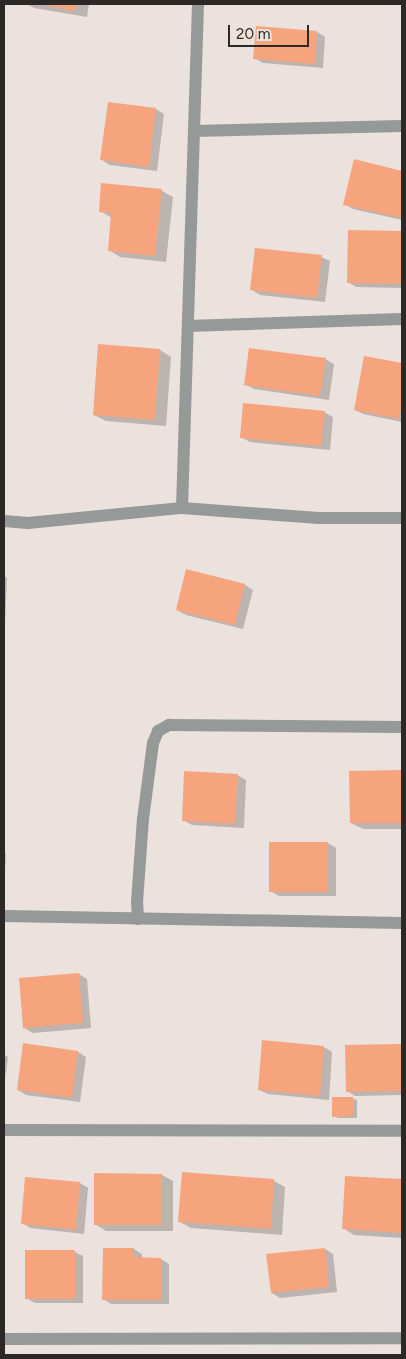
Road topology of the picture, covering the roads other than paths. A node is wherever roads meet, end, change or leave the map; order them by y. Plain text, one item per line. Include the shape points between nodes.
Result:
1 (198, 4) edge
2 (402, 126) edge
3 (194, 131) junction
4 (402, 319) edge
5 (188, 326) junction
6 (182, 508) junction
7 (402, 518) edge
8 (4, 521) edge
9 (402, 727) edge
10 (4, 916) edge
11 (138, 919) junction
12 (402, 923) edge
13 (4, 1130) edge
14 (402, 1131) edge
15 (402, 1338) edge
16 (4, 1340) edge

1 - 3 street
2 - 3 street
3 - 5 street
4 - 5 street
5 - 6 street
6 - 7 street via 319,518
6 - 8 street via 28,523
9 - 11 street via 169,725 158,731 153,742 143,819
10 - 11 street
11 - 12 street
13 - 14 street
15 - 16 street

